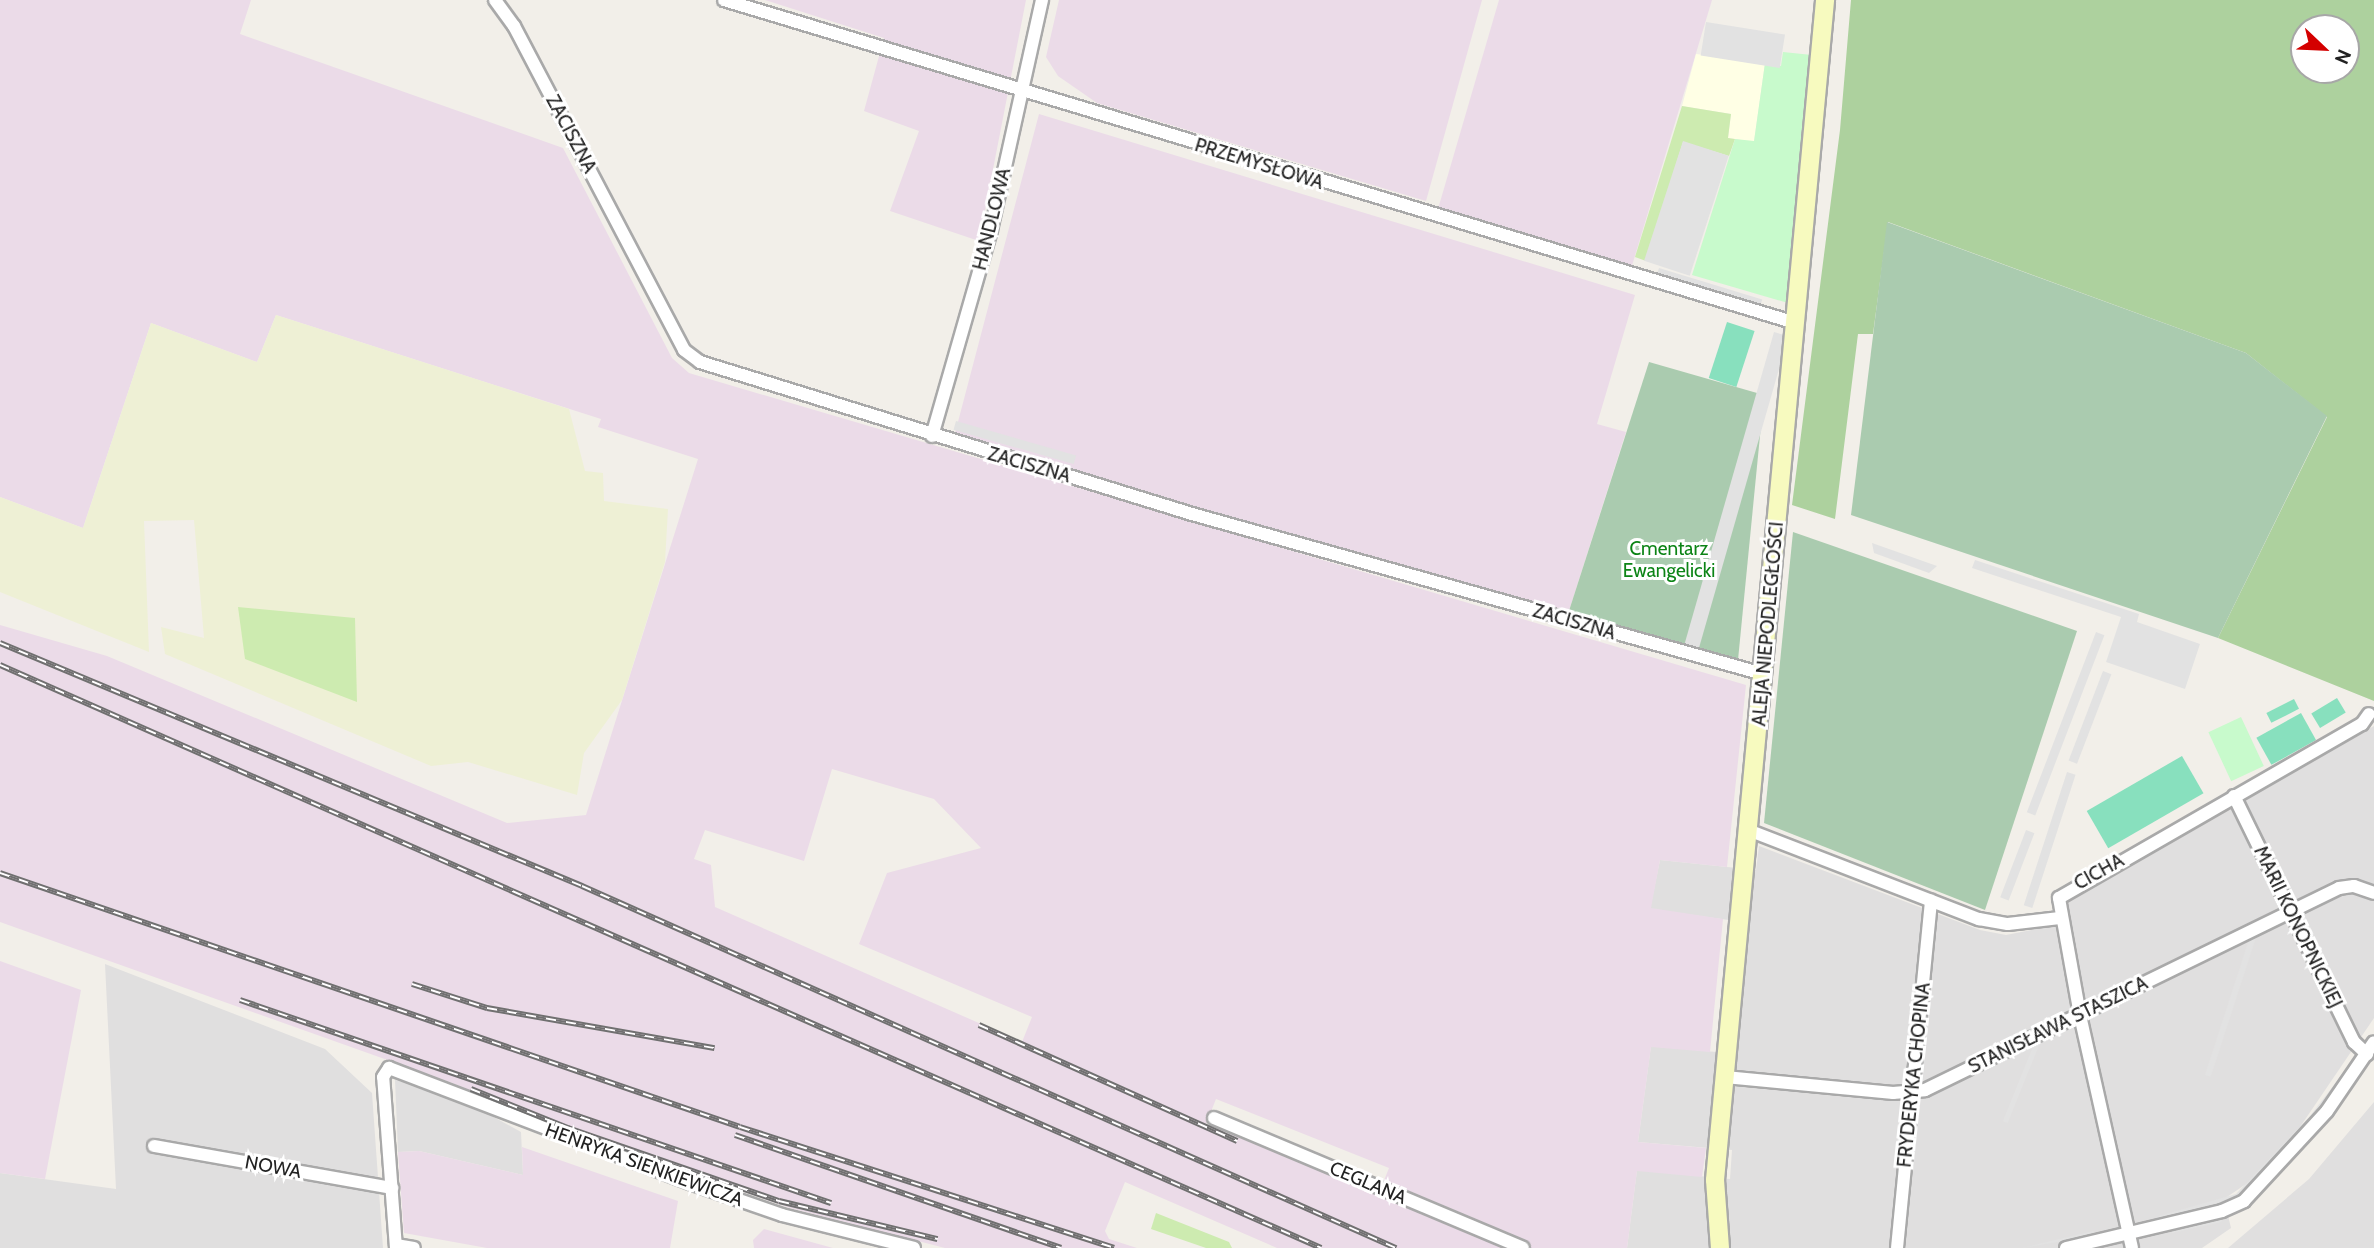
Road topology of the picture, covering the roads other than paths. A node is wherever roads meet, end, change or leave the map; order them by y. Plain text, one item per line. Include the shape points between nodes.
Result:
1 (495, 0) edge
2 (724, 0) edge
3 (1042, 0) edge
4 (1825, 0) edge
5 (1021, 92) junction
6 (1796, 323) junction
7 (932, 436) junction
8 (1763, 674) junction
9 (2369, 714) dead end
10 (2234, 796) junction
11 (1748, 830) junction
12 (2374, 893) edge
13 (1931, 901) junction
14 (2291, 912) junction
15 (2060, 918) junction
16 (2080, 1015) junction
17 (2374, 1042) edge
18 (2367, 1054) junction
19 (1725, 1077) junction
20 (1912, 1093) junction
21 (1214, 1118) dead end
22 (154, 1146) dead end
23 (392, 1188) junction
24 (2129, 1233) junction
25 (396, 1246) edge
26 (414, 1248) edge
27 (914, 1248) edge
28 (1523, 1248) edge
29 (1720, 1248) edge
30 (1897, 1248) edge
31 (2066, 1248) edge
32 (2132, 1248) edge

1 - 7 street, ZACISZNA via 521,39 684,350 719,370
2 - 5 street, PRZEMYSŁOWA
3 - 5 street, HANDLOWA
4 - 6 main road, ALEJA NIEPODLEGŁOŚCI
5 - 6 street, PRZEMYSŁOWA
5 - 7 street, HANDLOWA via 991,230
6 - 8 main road, ALEJA NIEPODLEGŁOŚCI
7 - 8 street, ZACISZNA
8 - 11 main road, ALEJA NIEPODLEGŁOŚCI
9 - 10 street, CICHA via 2362,724
10 - 14 street, MARII KONOPNICKIEJ
10 - 15 street, CICHA via 2065,892 2058,904
11 - 13 street
11 - 19 main road, ALEJA NIEPODLEGŁOŚCI
12 - 14 street, STANISŁAWA STASZICA via 2346,886
13 - 15 street via 1992,923
13 - 20 street, FRYDERYKA CHOPINA
14 - 16 street, STANISŁAWA STASZICA
14 - 18 street, MARII KONOPNICKIEJ via 2354,1042
15 - 16 street
16 - 20 street, STANISŁAWA STASZICA
16 - 24 street
17 - 18 street
18 - 24 street via 2327,1111 2244,1201 2222,1212
19 - 20 street, STANISŁAWA STASZICA
19 - 29 main road, ALEJA NIEPODLEGŁOŚCI via 1714,1193
20 - 30 street, FRYDERYKA CHOPINA
21 - 28 street, CEGLANA
22 - 23 street, NOWA
23 - 25 street
23 - 27 street, HENRYKA SIENKIEWICZA via 383,1077 389,1069 562,1138 782,1215
24 - 31 street
24 - 32 street
25 - 26 street

